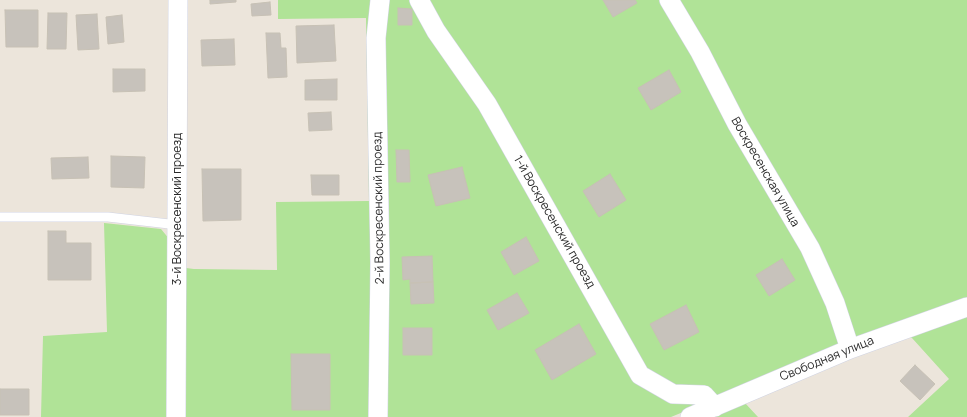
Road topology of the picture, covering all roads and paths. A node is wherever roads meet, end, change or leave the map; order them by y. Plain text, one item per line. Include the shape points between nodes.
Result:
1 (178, 0) edge
2 (380, 0) edge
3 (419, 0) edge
4 (669, 0) edge
5 (0, 217) edge
6 (178, 225) junction
7 (967, 307) edge
8 (850, 349) junction
9 (715, 407) junction
10 (176, 417) edge
11 (378, 417) edge
12 (690, 417) edge

1 - 6 street, 3-й Воскресенский проезд
2 - 11 street, 2-й Воскресенский проезд via 376,38 380,264
3 - 9 street, 1-й Воскресенский проезд via 436,32 487,104 640,375 672,394 704,395
4 - 8 street, Воскресенская улица via 700,52 737,124 810,248 835,303
5 - 6 lane via 108,217
6 - 10 street, 3-й Воскресенский проезд
7 - 8 street, Свободная улица
8 - 9 street, Свободная улица
9 - 12 street, Свободная улица

